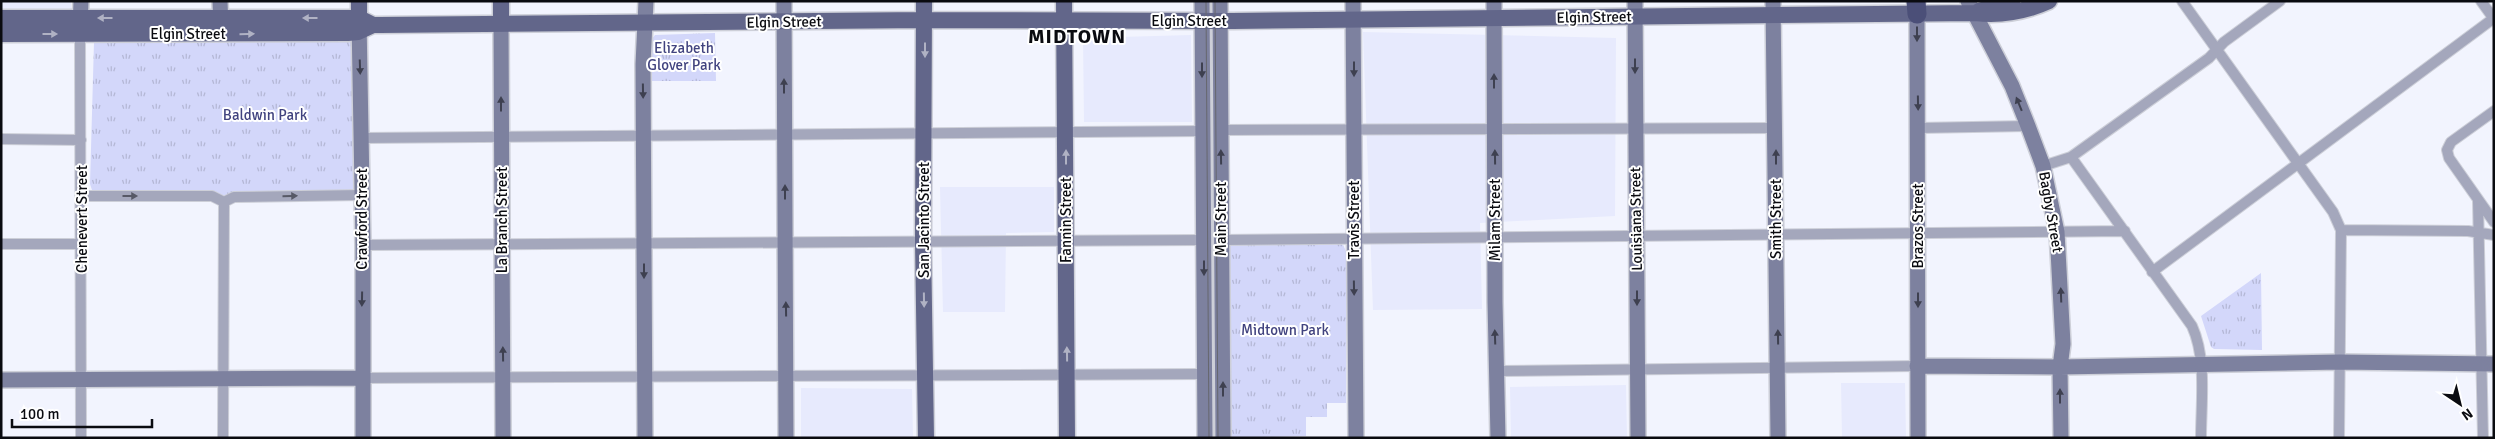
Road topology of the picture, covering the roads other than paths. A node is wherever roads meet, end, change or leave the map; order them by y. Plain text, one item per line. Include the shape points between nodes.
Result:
1 (81, 1) edge
2 (220, 1) edge
3 (359, 1) edge
4 (501, 1) edge
5 (646, 1) edge
6 (784, 1) edge
7 (924, 1) edge
8 (1064, 1) edge
9 (1202, 1) edge
10 (1220, 1) edge
11 (1354, 1) edge
12 (1494, 1) edge
13 (2012, 1) edge
14 (2049, 1) edge
15 (2182, 1) edge
16 (2280, 1) edge
17 (2481, 1) edge
18 (1972, 7) edge
19 (1774, 8) edge
20 (1917, 8) edge
21 (1635, 9) edge
22 (1, 18) edge
23 (1494, 18) junction
24 (2494, 19) edge
25 (925, 20) junction
26 (1354, 20) junction
27 (1064, 21) junction
28 (1202, 21) junction
29 (1220, 21) junction
30 (784, 22) junction
31 (501, 24) junction
32 (646, 24) junction
33 (363, 25) junction
34 (80, 26) junction
35 (221, 26) junction
36 (1, 34) edge
37 (2217, 50) junction
38 (2494, 111) edge
39 (2028, 126) junction
40 (1776, 128) junction
41 (1918, 128) junction
42 (1494, 129) junction
43 (1635, 129) junction
44 (1221, 130) junction
45 (1354, 130) junction
46 (1066, 131) junction
47 (1202, 131) junction
48 (925, 134) junction
49 (643, 135) junction
50 (784, 135) junction
51 (501, 137) junction
52 (362, 138) junction
53 (1, 139) edge
54 (81, 140) junction
55 (2071, 158) junction
56 (2298, 164) junction
57 (2043, 166) junction
58 (362, 195) junction
59 (81, 196) junction
60 (2478, 201) junction
61 (224, 202) junction
62 (2494, 222) edge
63 (2341, 230) junction
64 (2125, 231) junction
65 (2057, 232) junction
66 (1918, 233) junction
67 (2480, 233) junction
68 (1776, 235) junction
69 (2494, 235) edge
70 (1637, 236) junction
71 (1496, 238) junction
72 (1354, 239) junction
73 (1065, 240) junction
74 (1203, 240) junction
75 (1222, 240) junction
76 (923, 241) junction
77 (785, 242) junction
78 (644, 243) junction
79 (1, 244) edge
80 (82, 244) junction
81 (501, 244) junction
82 (363, 245) junction
83 (2152, 272) junction
84 (2340, 362) junction
85 (2201, 364) junction
86 (2487, 364) edge
87 (1917, 366) junction
88 (2060, 367) junction
89 (1778, 369) junction
90 (1637, 370) junction
91 (1497, 371) junction
92 (1204, 374) junction
93 (926, 375) junction
94 (1068, 375) junction
95 (786, 376) junction
96 (644, 377) junction
97 (362, 378) junction
98 (504, 378) junction
99 (224, 379) junction
100 (1, 380) edge
101 (82, 380) junction
102 (81, 438) edge
103 (223, 438) edge
104 (363, 438) edge
105 (503, 438) edge
106 (645, 438) edge
107 (786, 438) edge
108 (926, 438) edge
109 (1067, 438) edge
110 (1205, 438) edge
111 (1223, 438) edge
112 (1356, 438) edge
113 (1498, 438) edge
114 (1638, 438) edge
115 (1778, 438) edge
116 (1918, 438) edge
117 (2061, 438) edge
118 (2201, 438) edge
119 (2339, 438) edge
120 (2482, 438) edge

1 - 34 main road, Chenevert Street
2 - 35 main road
3 - 33 main road, Crawford Street
4 - 31 main road, La Branch Street
5 - 32 main road
6 - 30 main road
7 - 25 main road, San Jacinto Street
8 - 27 main road, Fannin Street
9 - 28 main road, Main Street
10 - 29 main road, Main Street
11 - 26 main road, Travis Street
12 - 23 main road, Milam Street
13 - 18 main road
14 - 18 main road via 2000,16
15 - 37 street
16 - 37 street
17 - 24 street
18 - 20 main road, Elgin Street
39 -> 18 main road, Bagby Street via 2012,86
19 - 20 main road, Elgin Street
19 - 21 main road, Elgin Street
19 - 40 main road, Smith Street
20 -> 41 main road, Brazos Street
21 - 23 main road, Elgin Street
21 -> 43 main road, Louisiana Street
22 - 34 main road, Elgin Street
23 - 26 main road, Elgin Street
42 -> 23 main road, Milam Street
24 - 56 street
25 - 27 main road, Elgin Street
25 - 30 main road, Elgin Street
25 -> 48 main road, San Jacinto Street
26 - 29 main road, Elgin Street
26 -> 45 main road, Travis Street
27 - 28 main road, Elgin Street
27 - 46 main road, Fannin Street
28 - 29 main road, Elgin Street
28 -> 47 main road, Main Street
29 - 44 main road, Main Street
30 - 32 main road, Elgin Street
50 -> 30 main road
31 - 32 main road, Elgin Street
31 - 33 main road, Elgin Street
51 -> 31 main road, La Branch Street
32 -> 49 main road via 642,64
33 - 35 main road, Elgin Street
33 -> 52 main road, Crawford Street
34 - 35 main road, Elgin Street
36 -> 34 main road, Elgin Street
34 - 54 street, Chenevert Street
37 - 55 street
37 - 56 street
38 - 60 street via 2451,142 2447,150
39 - 41 street
39 - 57 main road, Bagby Street
40 - 43 street
68 -> 40 main road, Smith Street
41 - 66 main road, Brazos Street
42 - 43 street
42 - 45 street
71 -> 42 main road, Milam Street
43 - 70 main road, Louisiana Street
44 - 45 street
75 -> 44 main road, Main Street
45 - 72 main road, Travis Street
46 - 47 street
46 - 48 street
73 -> 46 main road, Fannin Street
47 - 74 main road, Main Street
48 - 50 street
48 - 76 main road, San Jacinto Street
49 - 50 street
49 - 51 street
49 - 78 main road
77 -> 50 main road
51 - 52 street
51 - 81 main road, La Branch Street
52 - 58 main road, Crawford Street
53 - 54 street
54 - 59 street, Chenevert Street
55 - 57 street
55 - 64 street
56 - 63 street via 2333,212
56 - 83 street
57 - 65 main road, Bagby Street
61 -> 58 street via 234,197
58 - 82 main road, Crawford Street
59 -> 61 street via 212,196
59 - 80 street, Chenevert Street
60 - 62 street
60 - 67 street
61 - 99 street
63 - 67 street
63 - 84 street
64 - 65 street
64 - 83 street
65 - 66 street
88 -> 65 main road, Bagby Street via 2063,337
66 - 68 street
66 -> 87 main road, Brazos Street
67 - 69 street
67 - 86 street
68 - 70 street
89 -> 68 main road, Smith Street
70 - 71 street
70 -> 90 main road, Louisiana Street
71 - 72 street
91 -> 71 main road, Milam Street
72 - 75 street
72 -> 112 main road, Travis Street
73 - 74 street
73 - 76 street
94 -> 73 main road, Fannin Street
74 -> 92 main road, Main Street
111 -> 75 main road, Main Street
76 - 77 street
76 -> 93 main road, San Jacinto Street
77 - 78 street
95 -> 77 main road
78 - 81 street
78 -> 96 main road
79 - 80 street
80 - 101 street, Chenevert Street
81 - 82 street
98 -> 81 main road, La Branch Street
82 -> 97 main road, Crawford Street
83 - 85 street via 2192,326
84 - 85 main road
84 - 86 main road
84 - 119 street
85 - 88 main road
85 - 118 street
86 - 120 street
87 - 88 main road
87 - 89 street
87 - 116 main road, Brazos Street
117 -> 88 main road, Bagby Street
89 - 90 street
89 - 115 main road, Smith Street
90 - 91 street
90 - 114 main road, Louisiana Street
91 - 113 main road, Milam Street
92 - 94 street
92 - 110 main road, Main Street
93 - 94 street
93 - 95 street
93 - 108 main road, San Jacinto Street
94 - 109 main road, Fannin Street
95 - 96 street
95 - 107 main road
96 - 98 street
96 - 106 main road
97 - 98 street
97 - 99 main road
97 - 104 main road, Crawford Street
98 - 105 main road, La Branch Street
99 - 101 main road
99 - 103 street
100 - 101 main road
101 - 102 street, Chenevert Street

